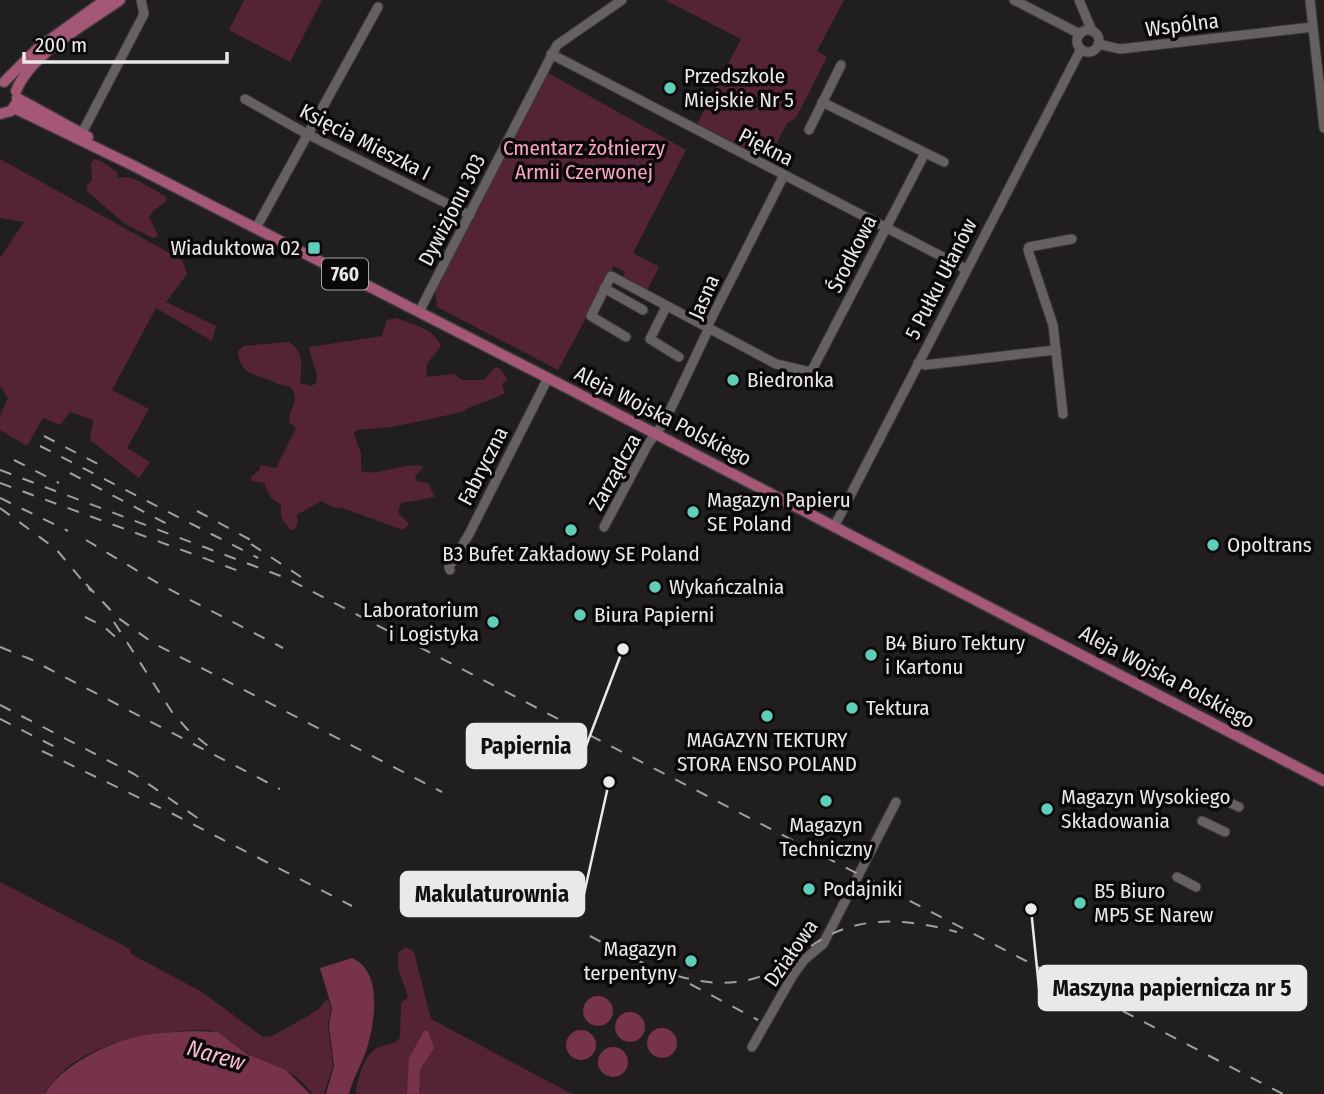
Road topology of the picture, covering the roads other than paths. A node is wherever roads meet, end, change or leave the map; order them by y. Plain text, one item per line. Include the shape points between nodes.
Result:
1 (105, 0) edge
2 (120, 0) edge
3 (141, 0) edge
4 (622, 0) edge
5 (1014, 0) edge
6 (1079, 0) edge
7 (1310, 0) edge
8 (377, 7) dead end
9 (1313, 27) junction
10 (1092, 31) junction
11 (1080, 34) junction
12 (1098, 44) junction
13 (1081, 49) junction
14 (551, 54) junction
15 (841, 65) dead end
16 (2, 82) edge
17 (16, 99) junction
18 (245, 99) dead end
19 (822, 102) junction
20 (0, 114) edge
21 (1324, 128) edge
22 (809, 130) dead end
23 (82, 134) junction
24 (307, 134) junction
25 (925, 153) junction
26 (944, 162) dead end
27 (132, 165) junction
28 (784, 175) junction
29 (470, 215) junction
30 (256, 228) junction
31 (885, 228) junction
32 (1072, 239) dead end
33 (966, 269) junction
34 (604, 288) junction
35 (666, 307) junction
36 (643, 310) dead end
37 (419, 313) junction
38 (708, 330) junction
39 (626, 337) dead end
40 (1056, 350) junction
41 (679, 357) dead end
42 (918, 363) junction
43 (548, 378) junction
44 (1063, 414) dead end
45 (656, 433) junction
46 (604, 527) dead end
47 (834, 527) junction
48 (450, 570) dead end
49 (1324, 781) edge
50 (1215, 796) dead end
51 (896, 802) dead end
52 (1238, 807) dead end
53 (1202, 821) dead end
54 (1225, 832) dead end
55 (1177, 877) dead end
56 (1196, 887) dead end
57 (752, 1047) dead end

1 - 16 main road via 37,49
2 - 17 main road via 44,54 22,79
3 - 23 street via 144,14
4 - 14 street, Dywizjonu 303 via 559,41
5 - 11 street
6 - 10 street
7 - 9 street
8 - 24 street
9 - 12 street, Wspólna via 1120,50
9 - 21 street
10 - 11 street
10 - 12 street
11 - 13 street via 1077,43
12 - 13 street via 1091,51
13 - 33 street, 5 Pułku Ułanów
14 - 28 street, Piękna
14 - 29 street, Dywizjonu 303
15 - 19 street
16 - 17 main road, 760 via 11,85
17 - 20 main road via 8,113
17 - 23 main road, Aleja Wojska Polskiego / 760
17 - 27 main road, Aleja Wojska Polskiego / 760
18 - 24 street, Księcia Mieszka I
19 - 22 street
19 - 25 street
23 - 27 main road, Aleja Wojska Polskiego / 760
24 - 29 street, Księcia Mieszka I
24 - 30 street
25 - 26 street
25 - 31 street, Środkowa
27 - 30 main road, Aleja Wojska Polskiego / 760
28 - 31 street, Piękna
28 - 38 street, Jasna
29 - 37 street, Dywizjonu 303
30 - 37 main road, Aleja Wojska Polskiego / 760
31 - 33 street, Piękna
31 - 38 street, Środkowa via 811,372 776,364
32 - 40 street via 1028,248 1052,319
33 - 42 street, 5 Pułku Ułanów
34 - 35 street via 611,276
34 - 36 street
34 - 39 street via 591,317
35 - 38 street
35 - 41 street via 650,339
37 - 43 main road, Aleja Wojska Polskiego / 760
38 - 45 street, Jasna
40 - 42 street
40 - 44 street
42 - 47 street, 5 Pułku Ułanów
43 - 45 main road, Aleja Wojska Polskiego / 760
43 - 48 street, Fabryczna
45 - 46 street, Zarządcza
45 - 47 main road, Aleja Wojska Polskiego / 760
47 - 49 main road, Aleja Wojska Polskiego / 760
50 - 52 street
51 - 57 street, Działowa via 822,944 793,975
53 - 54 street
55 - 56 street

